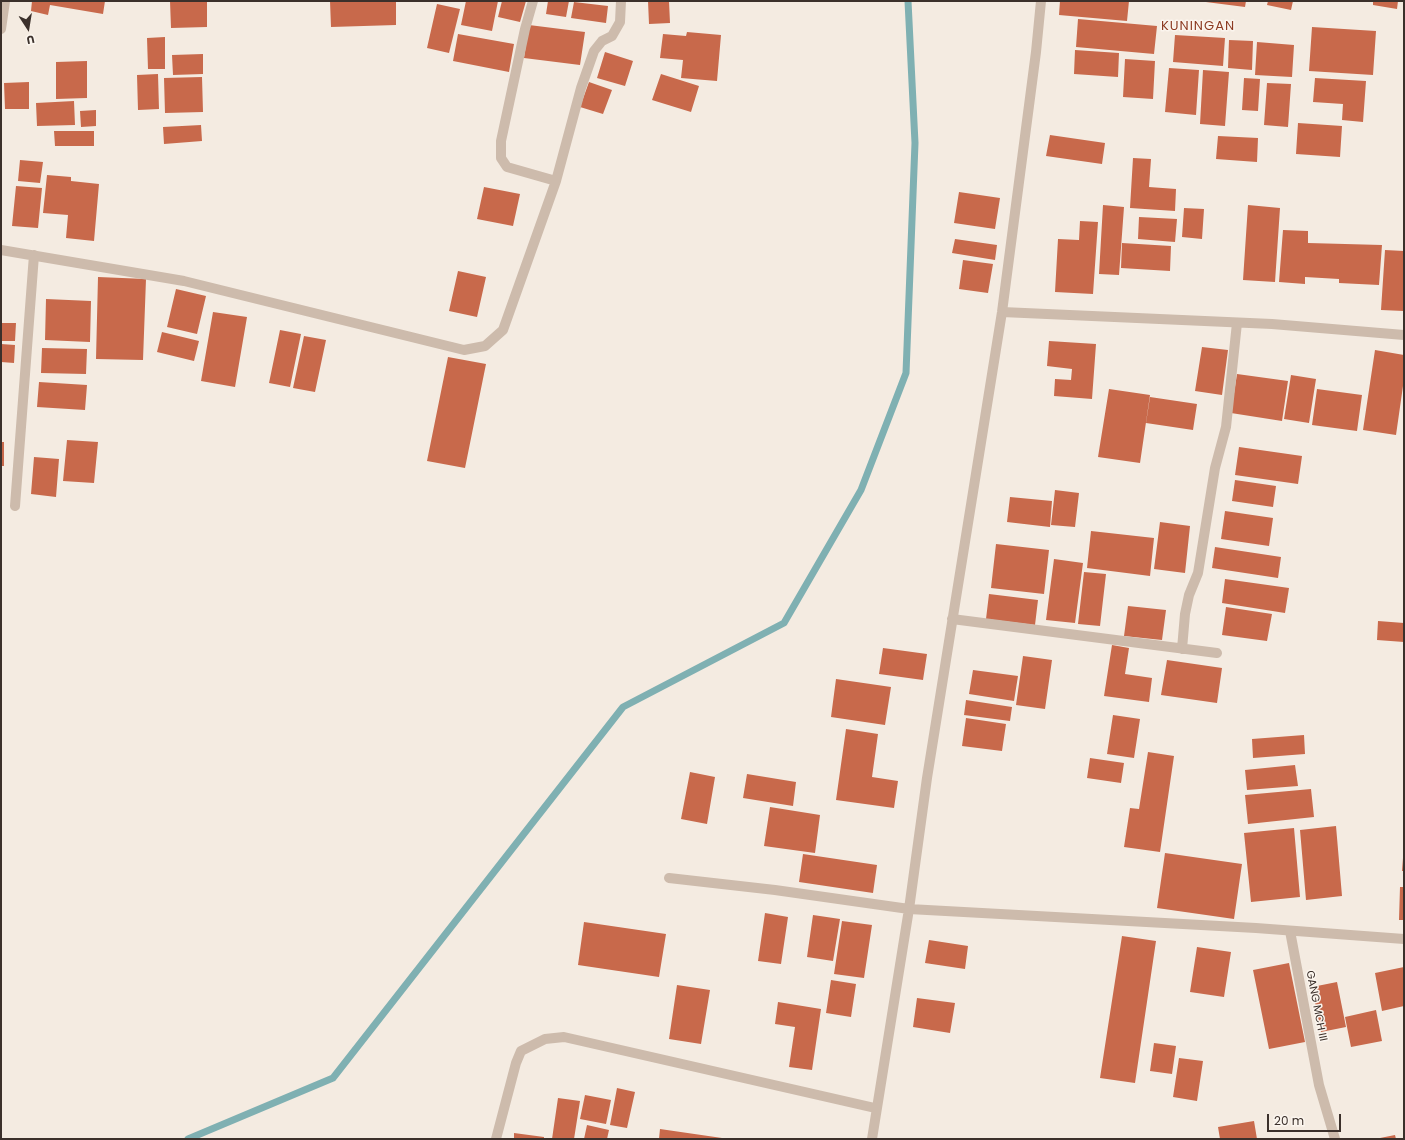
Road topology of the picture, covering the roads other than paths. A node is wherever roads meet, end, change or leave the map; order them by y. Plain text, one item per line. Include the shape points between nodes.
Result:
1 (5, 1) edge
2 (533, 1) edge
3 (621, 1) edge
4 (1041, 1) edge
5 (1, 29) edge
6 (556, 180) junction
7 (1, 250) edge
8 (34, 255) junction
9 (1002, 312) junction
10 (1237, 323) junction
11 (1404, 335) edge
12 (15, 506) dead end
13 (952, 619) junction
14 (1182, 649) junction
15 (1217, 653) dead end
16 (669, 878) dead end
17 (909, 909) junction
18 (1290, 931) junction
19 (1404, 939) edge
20 (875, 1108) junction
21 (496, 1139) edge
22 (872, 1139) edge
23 (1335, 1139) edge

1 - 5 street
2 - 6 street via 501,141 501,158 507,167
3 - 6 street via 620,22 612,36 602,41 594,52 581,88
4 - 9 street
6 - 8 street via 503,330 484,346 464,350 184,281
7 - 8 street
8 - 12 street
9 - 10 street
9 - 13 street
10 - 11 street
10 - 14 street via 1226,427 1215,468 1198,573 1185,614
13 - 14 street
13 - 17 street
14 - 15 street
16 - 17 street
17 - 18 street
17 - 20 street
18 - 19 street
18 - 23 street, GANG MCH III via 1319,1085
20 - 21 street via 564,1037 544,1039 521,1051
20 - 22 street

